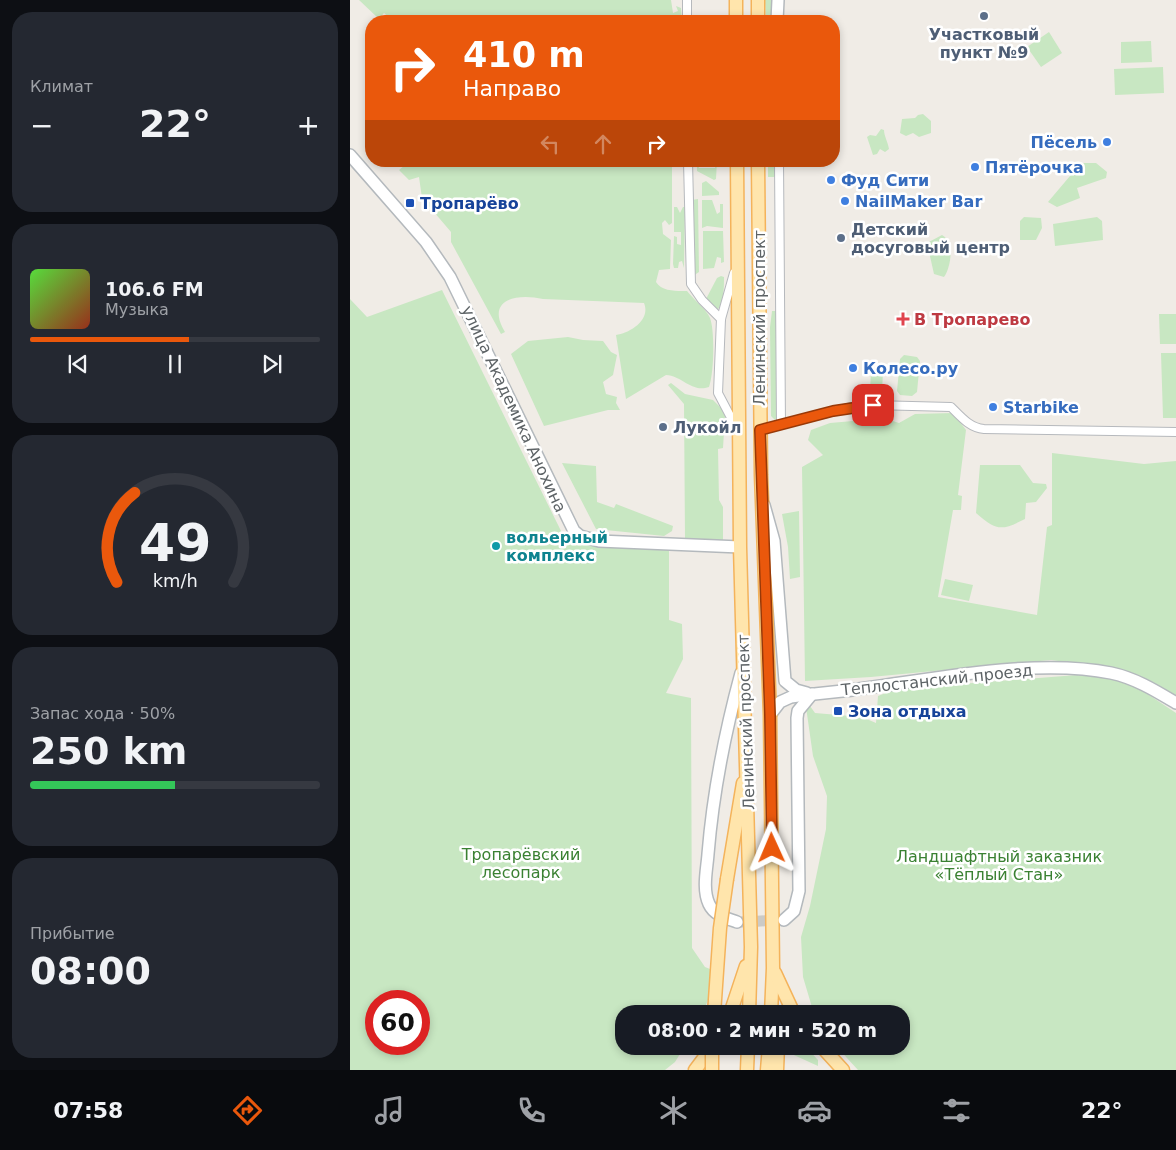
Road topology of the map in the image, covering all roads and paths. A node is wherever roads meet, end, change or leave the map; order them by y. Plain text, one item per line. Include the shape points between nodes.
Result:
1 (687, 0) edge
2 (736, 0) edge
3 (758, 0) edge
4 (778, 0) edge
5 (687, 15) edge
6 (736, 15) edge
7 (758, 15) edge
8 (778, 15) edge
9 (350, 155) edge
10 (688, 167) edge
11 (737, 167) edge
12 (759, 167) edge
13 (779, 167) edge
14 (739, 254) junction
15 (721, 319) junction
16 (781, 424) junction
17 (760, 430) junction
18 (738, 431) junction
19 (1176, 432) edge
20 (761, 495) junction
21 (740, 547) junction
22 (745, 659) junction
23 (812, 694) junction
24 (1176, 703) edge
25 (770, 715) junction
26 (748, 759) junction
27 (784, 920) dead end
28 (737, 922) tunnel mouth
29 (751, 947) junction
30 (773, 968) junction
31 (772, 996) junction
32 (715, 1005) edge
33 (733, 1005) edge
34 (749, 1005) edge
35 (771, 1005) edge
36 (774, 1005) edge
37 (790, 1005) edge
38 (706, 1055) edge
39 (713, 1055) edge
40 (748, 1055) edge
41 (768, 1055) edge
42 (778, 1055) edge
43 (829, 1055) edge
44 (695, 1070) edge
45 (712, 1070) edge
46 (747, 1070) edge
47 (767, 1070) edge
48 (777, 1070) edge
49 (843, 1070) edge

1 - 5 street
2 - 6 main road
3 - 7 main road
4 - 8 street
9 - 21 street, улица Академика Анохина via 429,245 450,277 574,530 587,539 599,541
10 - 15 street via 690,284
11 - 14 main road, Ленинский проспект
12 - 17 main road, Ленинский проспект
13 - 16 street
14 - 15 street
14 - 18 main road, Ленинский проспект
15 - 18 street via 718,393
16 - 17 street
16 - 19 street via 873,405 952,407 966,422 984,429
17 - 20 main road, Ленинский проспект
18 - 21 main road, Ленинский проспект
20 - 23 street via 774,541 785,680 796,690
20 - 25 main road, Ленинский проспект
21 - 22 main road, Ленинский проспект
22 - 26 main road, Ленинский проспект
22 - 28 street via 715,790 706,880 709,905 724,918
23 - 24 street, Теплостанский проезд via 970,674 1081,669 1112,673 1143,684
23 - 25 street, Теплостанский проезд via 780,702
23 - 27 street via 798,710 796,718 800,891 794,911
25 - 30 main road, Ленинский проспект
26 - 29 main road, Ленинский проспект
26 - 32 main road, bridge via 720,928
29 - 33 main road
29 - 34 main road, Ленинский проспект
30 - 31 main road, Ленинский проспект
30 - 37 main road
31 - 35 main road, Ленинский проспект
31 - 36 main road
38 - 44 main road
39 - 45 main road, bridge
40 - 46 main road
41 - 47 main road
42 - 48 main road
43 - 49 main road

